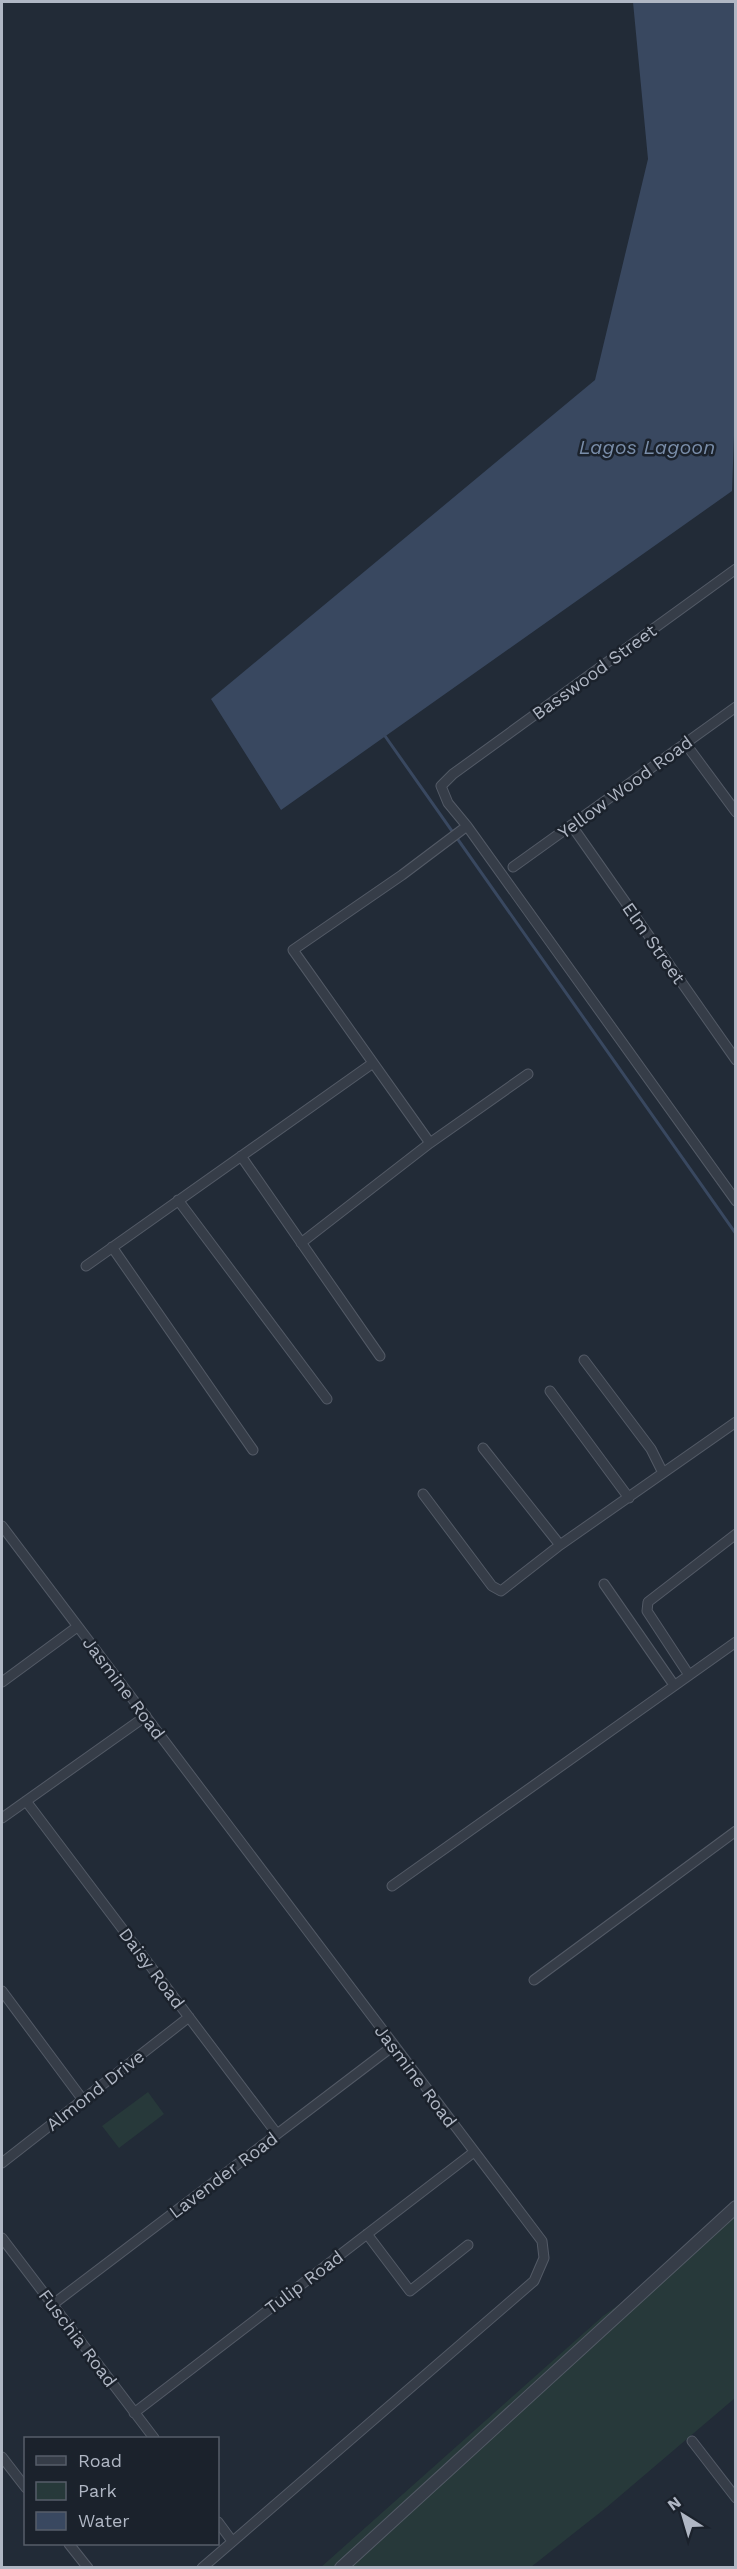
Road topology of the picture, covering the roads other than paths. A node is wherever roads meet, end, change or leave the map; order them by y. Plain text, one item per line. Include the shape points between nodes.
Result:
1 (735, 570) edge
2 (735, 707) edge
3 (685, 743) junction
4 (735, 812) edge
5 (572, 826) junction
6 (465, 828) junction
7 (513, 867) dead end
8 (735, 1060) edge
9 (373, 1063) junction
10 (528, 1074) dead end
11 (430, 1143) junction
12 (241, 1156) junction
13 (178, 1200) junction
14 (735, 1202) edge
15 (301, 1243) junction
16 (111, 1247) junction
17 (86, 1266) dead end
18 (380, 1356) dead end
19 (584, 1360) dead end
20 (550, 1391) dead end
21 (327, 1399) dead end
22 (735, 1422) edge
23 (483, 1448) dead end
24 (253, 1450) dead end
25 (663, 1473) junction
26 (423, 1494) dead end
27 (629, 1498) junction
28 (2, 1526) edge
29 (735, 1534) edge
30 (560, 1545) junction
31 (604, 1584) dead end
32 (77, 1627) junction
33 (735, 1642) edge
34 (689, 1674) junction
35 (2, 1682) edge
36 (674, 1685) junction
37 (146, 1716) junction
38 (26, 1801) junction
39 (2, 1818) edge
40 (735, 1831) edge
41 (392, 1886) dead end
42 (534, 1980) dead end
43 (2, 1993) edge
44 (189, 2017) junction
45 (393, 2046) junction
46 (83, 2100) junction
47 (277, 2134) junction
48 (474, 2152) junction
49 (2, 2163) edge
50 (735, 2207) edge
51 (367, 2234) junction
52 (2, 2238) edge
53 (468, 2245) dead end
54 (52, 2305) junction
55 (134, 2413) junction
56 (152, 2437) edge
57 (692, 2441) dead end
58 (2, 2457) edge
59 (24, 2485) edge
60 (735, 2498) edge
61 (219, 2523) edge
62 (232, 2541) junction
63 (70, 2545) edge
64 (88, 2568) edge
65 (202, 2568) edge
66 (341, 2568) edge

1 - 6 street, Basswood Street via 453,774 441,786 442,792
2 - 3 street, Yellow Wood Road
3 - 4 street
3 - 5 street, Yellow Wood Road
5 - 7 street, Yellow Wood Road
5 - 8 street, Elm Street
6 - 9 street via 293,950
6 - 14 street
9 - 11 street
9 - 12 street
10 - 11 street
11 - 15 street
12 - 13 street
12 - 15 street
13 - 16 street
13 - 21 street
15 - 18 street
16 - 17 street
16 - 24 street
19 - 25 street via 651,1449
20 - 27 street
22 - 25 street
23 - 30 street
25 - 27 street
26 - 30 street via 492,1586 501,1592
27 - 30 street
28 - 32 street, Jasmine Road
29 - 34 street via 648,1602 647,1611
31 - 36 street
32 - 35 street
32 - 37 street, Jasmine Road
33 - 34 street
34 - 36 street
36 - 41 street
37 - 38 street
37 - 45 street, Jasmine Road
38 - 39 street
38 - 44 street, Daisy Road
40 - 42 street
43 - 46 street
44 - 46 street, Almond Drive
44 - 47 street, Daisy Road
45 - 47 street, Lavender Road
45 - 48 street, Jasmine Road
46 - 49 street, Almond Drive
47 - 54 street, Lavender Road
48 - 51 street, Tulip Road
48 - 62 street, Jasmine Road via 542,2241 544,2258 534,2281
50 - 66 street
51 - 53 street via 410,2291
51 - 55 street, Tulip Road
52 - 54 street, Fuschia Road
54 - 55 street, Fuschia Road
55 - 56 street, Fuschia Road
57 - 60 street
58 - 59 street
61 - 62 street
62 - 65 street, Jasmine Road
63 - 64 street

